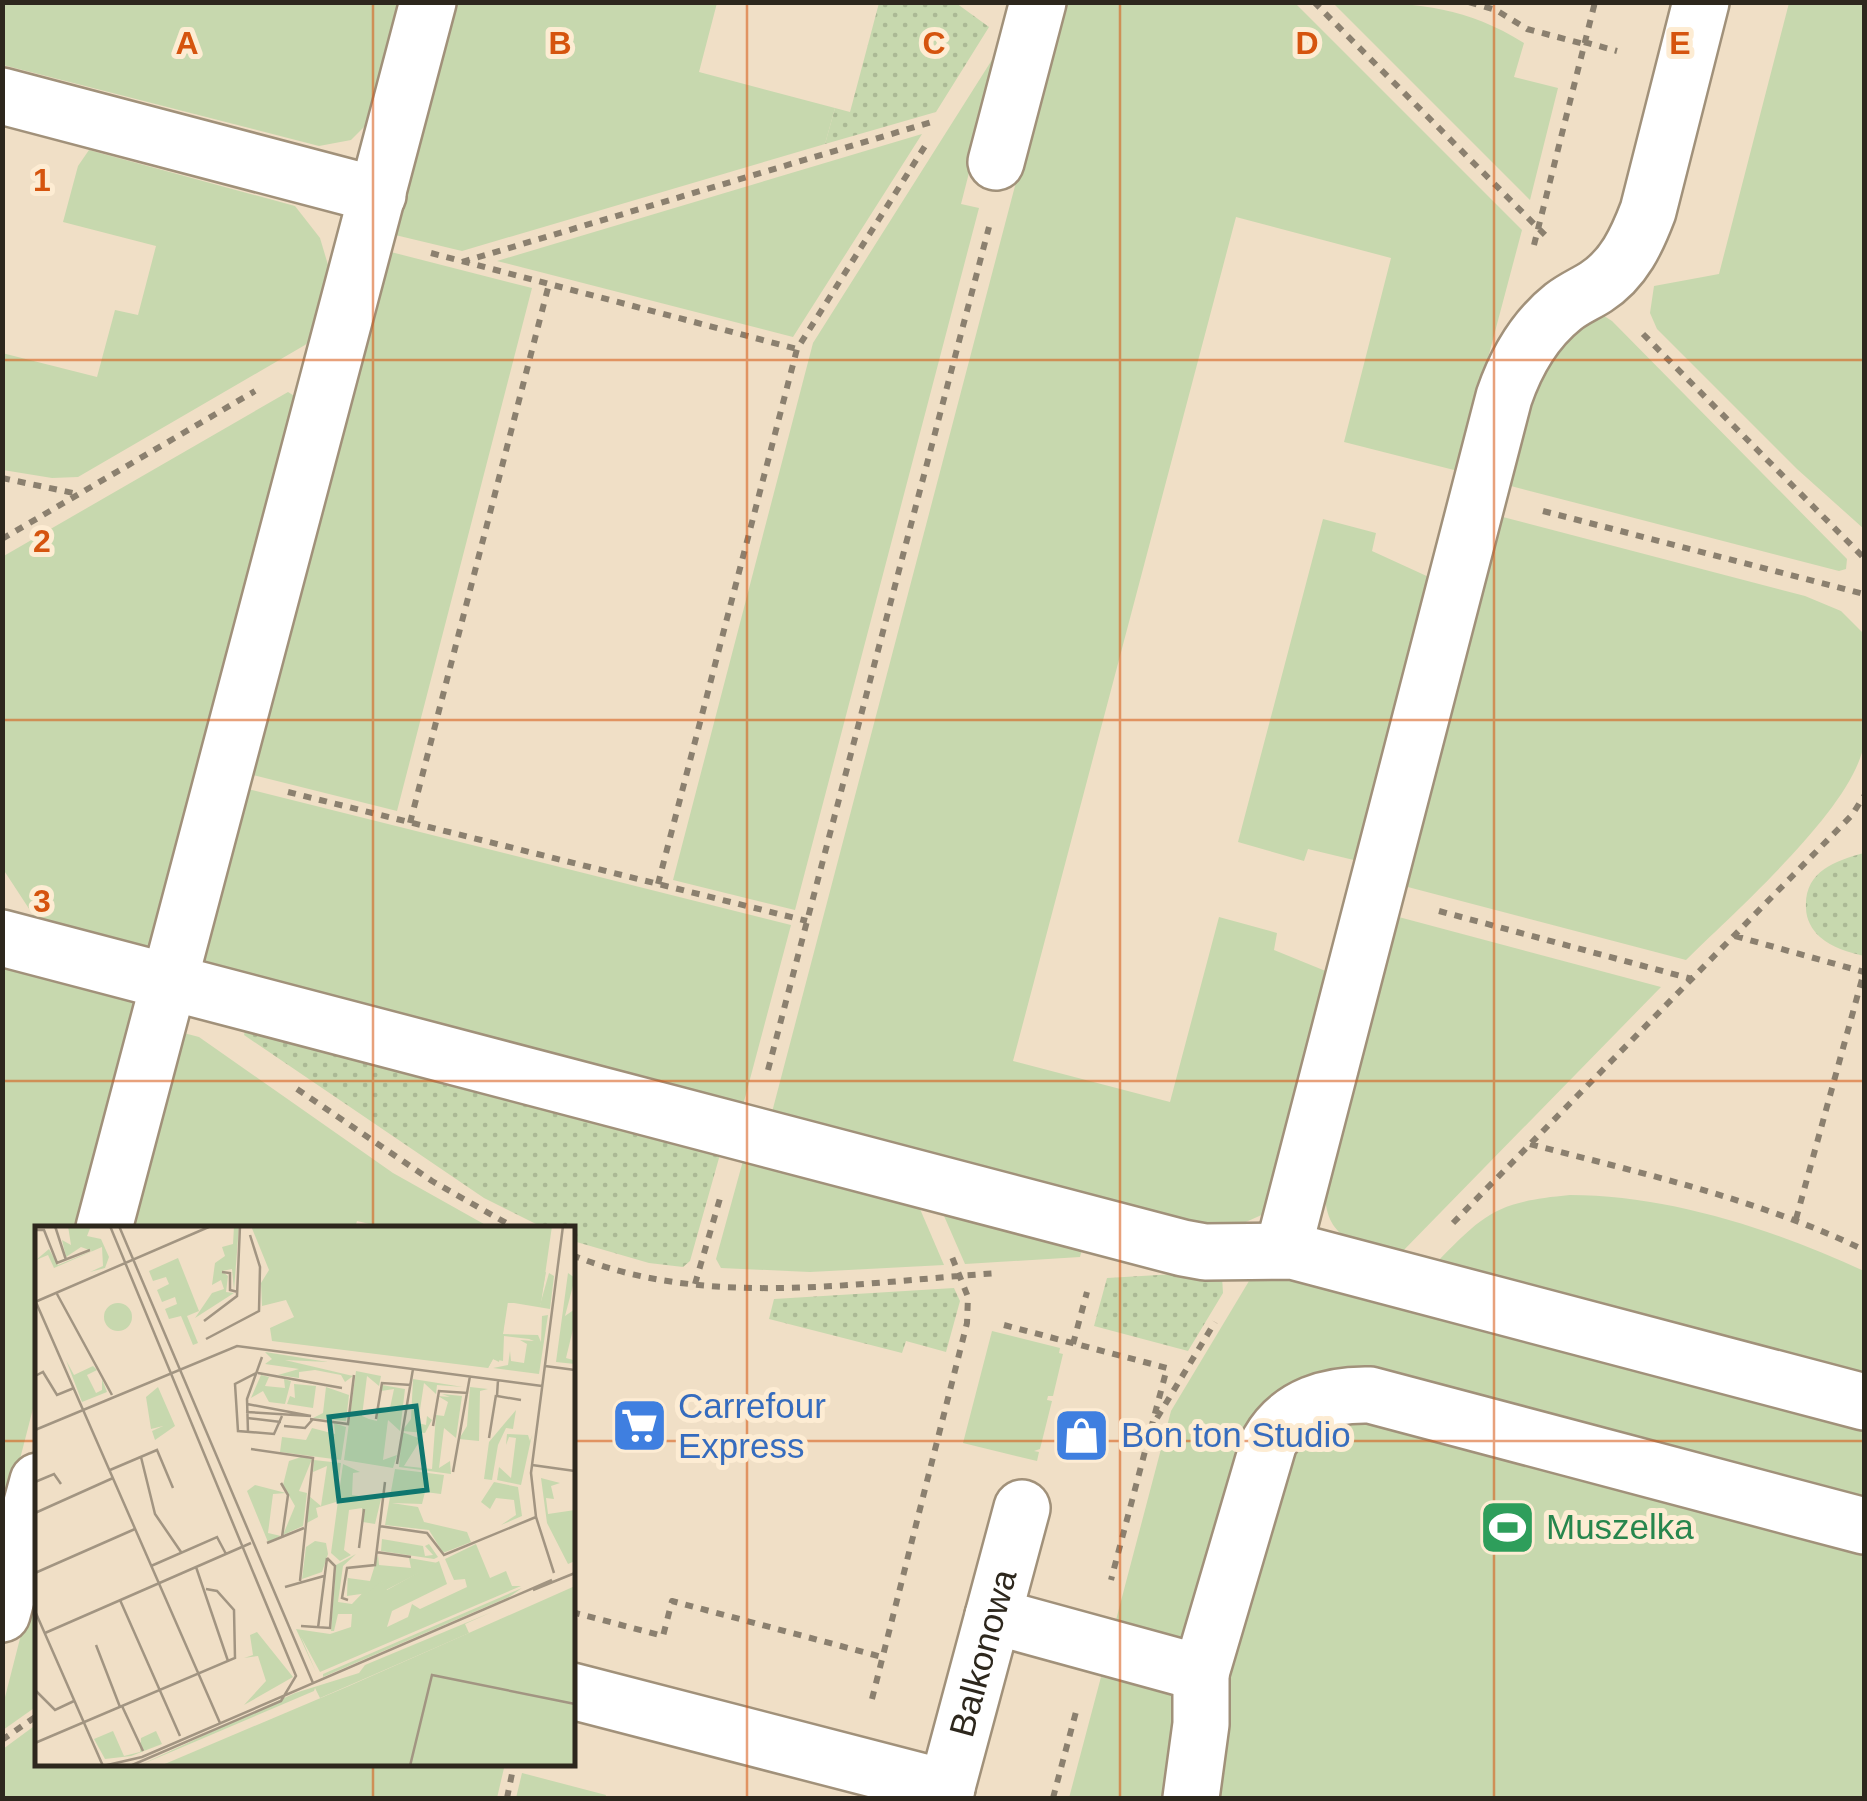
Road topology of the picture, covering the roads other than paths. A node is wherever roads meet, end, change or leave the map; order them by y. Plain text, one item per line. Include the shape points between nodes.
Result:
1 (428, 2) edge
2 (1038, 2) edge
3 (1701, 2) edge
4 (2, 96) edge
5 (996, 162) road end
6 (372, 215) junction
7 (2, 938) edge
8 (170, 982) junction
9 (105, 1226) edge
10 (1271, 1250) junction
11 (1864, 1402) edge
12 (35, 1493) edge
13 (1022, 1508) dead end
14 (1864, 1526) edge
15 (2, 1614) edge
16 (992, 1616) junction
17 (1201, 1673) junction
18 (575, 1692) edge
19 (946, 1793) edge
20 (1192, 1798) edge

1 - 6 street
2 - 5 street
3 - 10 street via 1638,238 1611,276 1563,307 1526,347 1504,397 1303,1173
4 - 6 street
6 - 8 street
7 - 8 street
8 - 9 street
8 - 10 street via 1194,1250
10 - 11 street
12 - 15 street
13 - 16 street, Balkonowa
14 - 17 street via 1370,1396 1332,1397 1295,1413 1269,1442
16 - 17 street
16 - 19 street, Balkonowa
17 - 20 street
18 - 19 street

